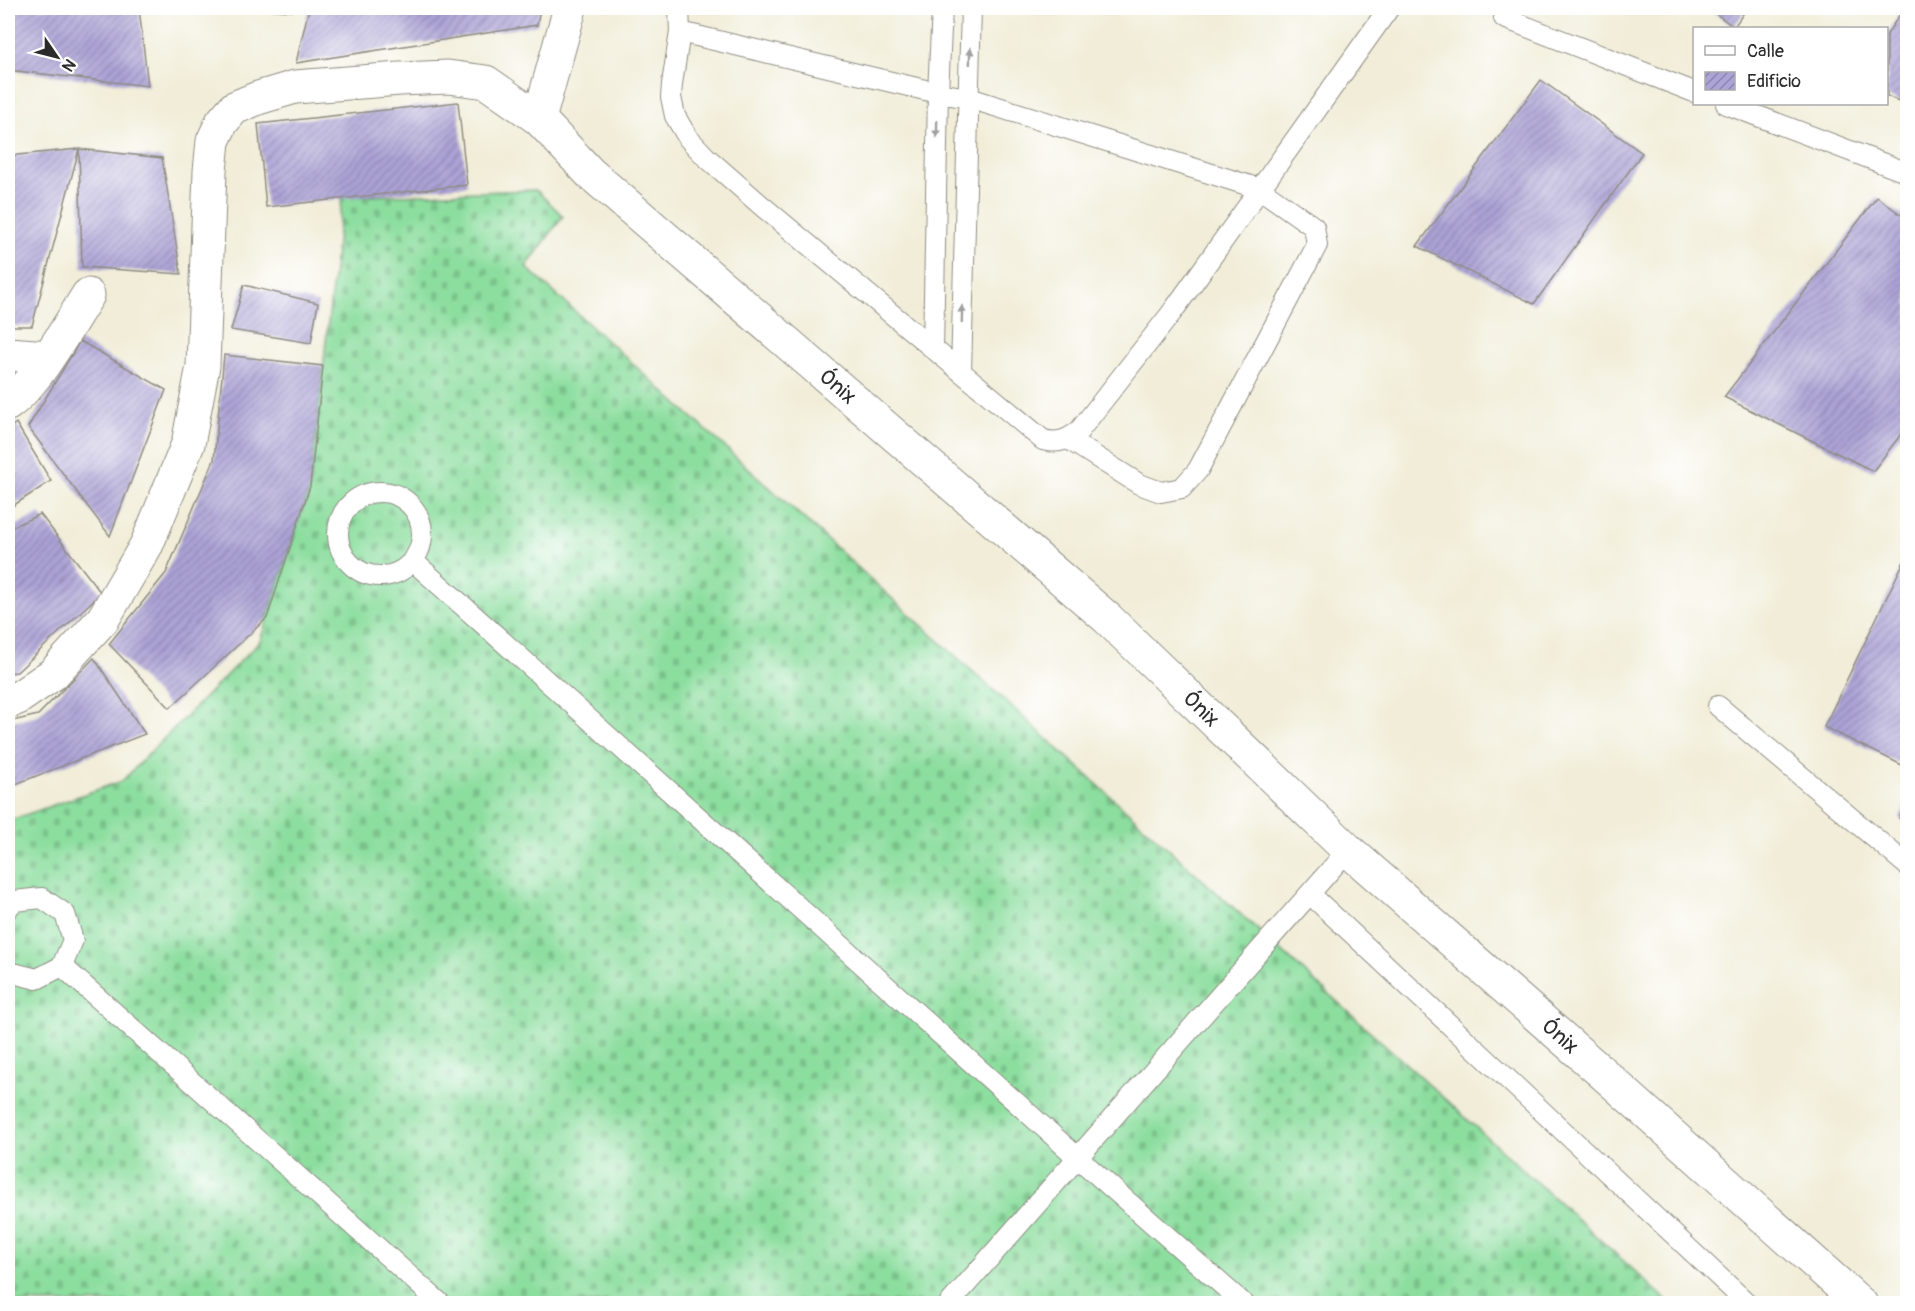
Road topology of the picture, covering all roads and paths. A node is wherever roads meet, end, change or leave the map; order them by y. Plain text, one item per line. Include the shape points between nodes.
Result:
1 (570, 8) edge
2 (678, 8) edge
3 (1389, 8) edge
4 (942, 12) edge
5 (970, 16) edge
6 (1504, 18) dead end
7 (680, 32) junction
8 (1693, 91) edge
9 (938, 93) junction
10 (969, 98) junction
11 (1729, 105) edge
12 (539, 119) junction
13 (937, 169) junction
14 (1908, 173) edge
15 (967, 177) junction
16 (1260, 189) junction
17 (936, 247) junction
18 (963, 254) junction
19 (88, 295) dead end
20 (933, 349) junction
21 (8, 354) edge
22 (48, 357) junction
23 (961, 372) junction
24 (8, 404) edge
25 (1068, 439) junction
26 (413, 561) junction
27 (8, 702) edge
28 (1718, 706) dead end
29 (1348, 850) junction
30 (1908, 866) edge
31 (1310, 894) junction
32 (8, 908) edge
33 (62, 966) junction
34 (8, 970) edge
35 (1078, 1158) junction
36 (441, 1304) edge
37 (949, 1304) edge
38 (1244, 1304) edge
39 (1748, 1304) edge
40 (1860, 1304) edge

1 - 12 street
2 - 7 lane
3 - 16 lane
4 - 5 lane
4 - 9 lane
10 -> 5 lane
6 - 8 lane
7 - 9 lane
7 - 20 lane via 671,97 675,116 688,138 762,206
9 - 10 lane
9 -> 13 lane
10 - 15 lane
10 - 16 lane
11 - 14 lane
12 - 27 street, Ónix via 486,82 448,78 295,87 234,108 213,141 203,366 188,444 147,544 103,619 53,674
12 - 29 street, Ónix via 590,173 1107,618
13 - 15 lane
13 - 17 lane
15 - 18 lane
16 - 25 lane via 1173,311 1079,431
16 - 25 lane via 1314,227 1317,245 1198,470 1182,488 1161,492 1138,484
17 - 18 lane
17 - 20 lane
23 -> 18 lane
19 - 22 street
20 - 23 lane
21 - 22 street
22 - 24 street
23 - 25 lane via 1043,440
26 - 26 lane via 390,576 363,574 343,557 336,531 346,506 369,492 396,493 416,510 423,536
26 - 35 lane
28 - 30 lane
29 - 31 lane
29 - 40 street, Ónix
31 - 35 lane
31 - 39 lane
32 - 33 lane via 14,901 42,898 66,914 73,940
33 - 34 lane via 37,979
33 - 36 lane
35 - 37 lane
35 - 38 lane

